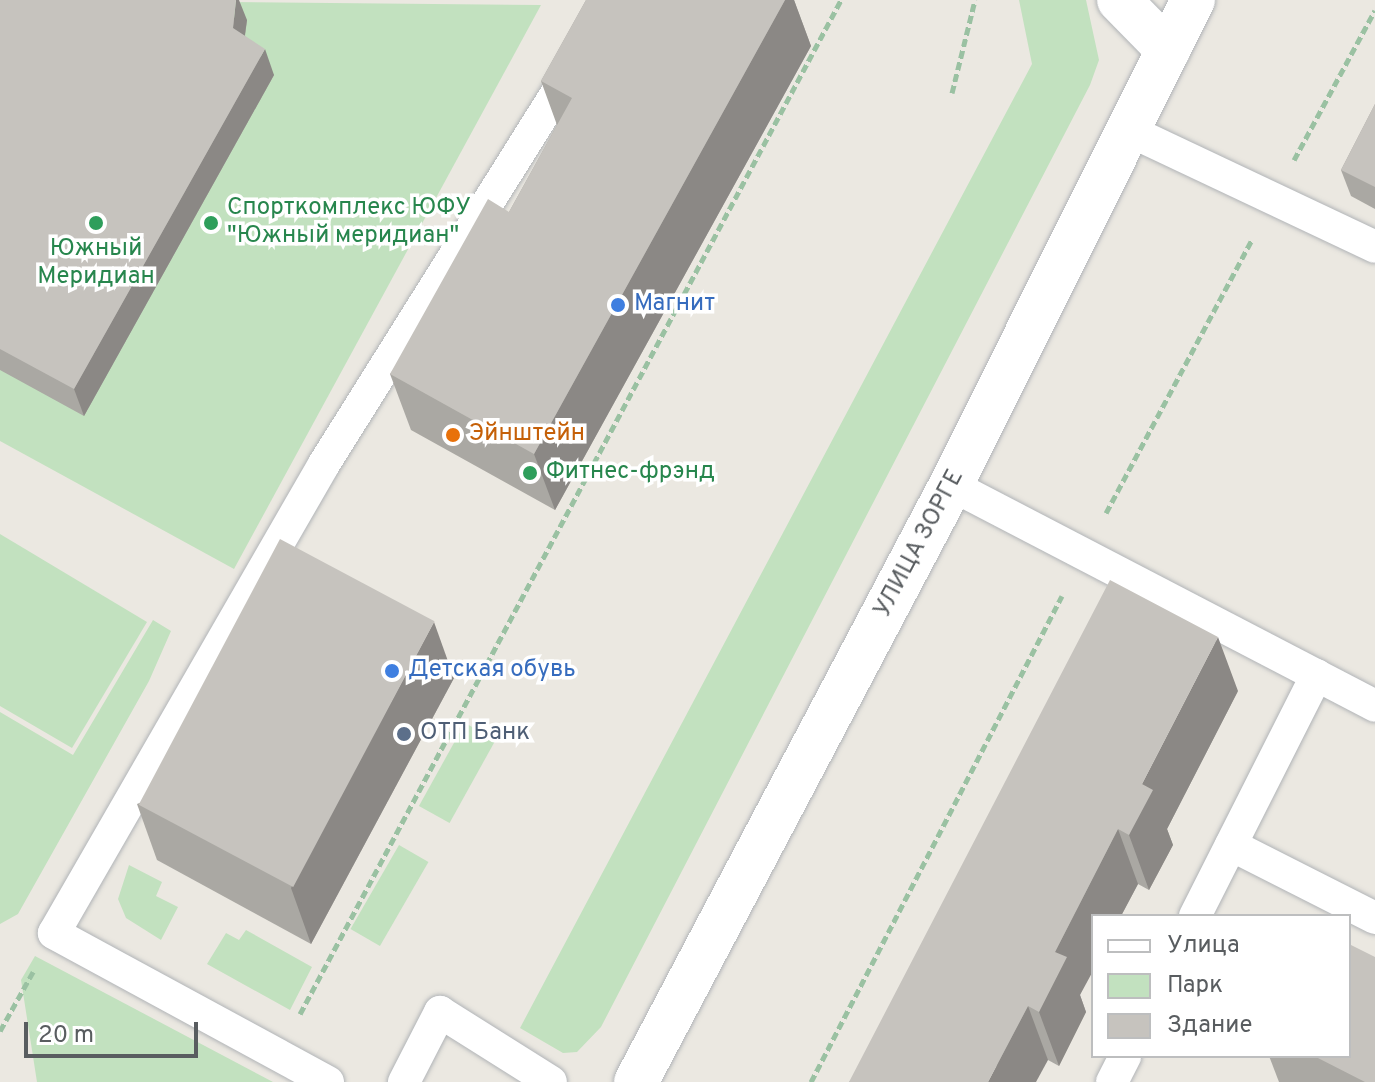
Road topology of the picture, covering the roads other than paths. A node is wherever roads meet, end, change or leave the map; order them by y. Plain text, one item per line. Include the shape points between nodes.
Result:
1 (615, 0) edge
2 (1119, 0) edge
3 (1193, 0) edge
4 (1168, 50) junction
5 (1128, 130) junction
6 (1375, 247) edge
7 (951, 485) junction
8 (1317, 675) junction
9 (1375, 706) edge
10 (1231, 845) junction
11 (1196, 914) edge
12 (1375, 918) edge
13 (1124, 1058) edge
14 (328, 1082) edge
15 (404, 1082) edge
16 (551, 1082) edge
17 (636, 1082) edge
18 (1112, 1082) edge

1 - 14 lane via 324,464 54,933
2 - 4 main road
3 - 4 main road, УЛИЦА ЗОРГЕ
4 - 5 main road, УЛИЦА ЗОРГЕ
5 - 6 lane
5 - 7 main road, УЛИЦА ЗОРГЕ
7 - 8 lane
7 - 17 main road, УЛИЦА ЗОРГЕ
8 - 9 lane
8 - 10 lane
10 - 11 lane
10 - 12 lane
13 - 18 lane
15 - 16 lane via 440,1012

